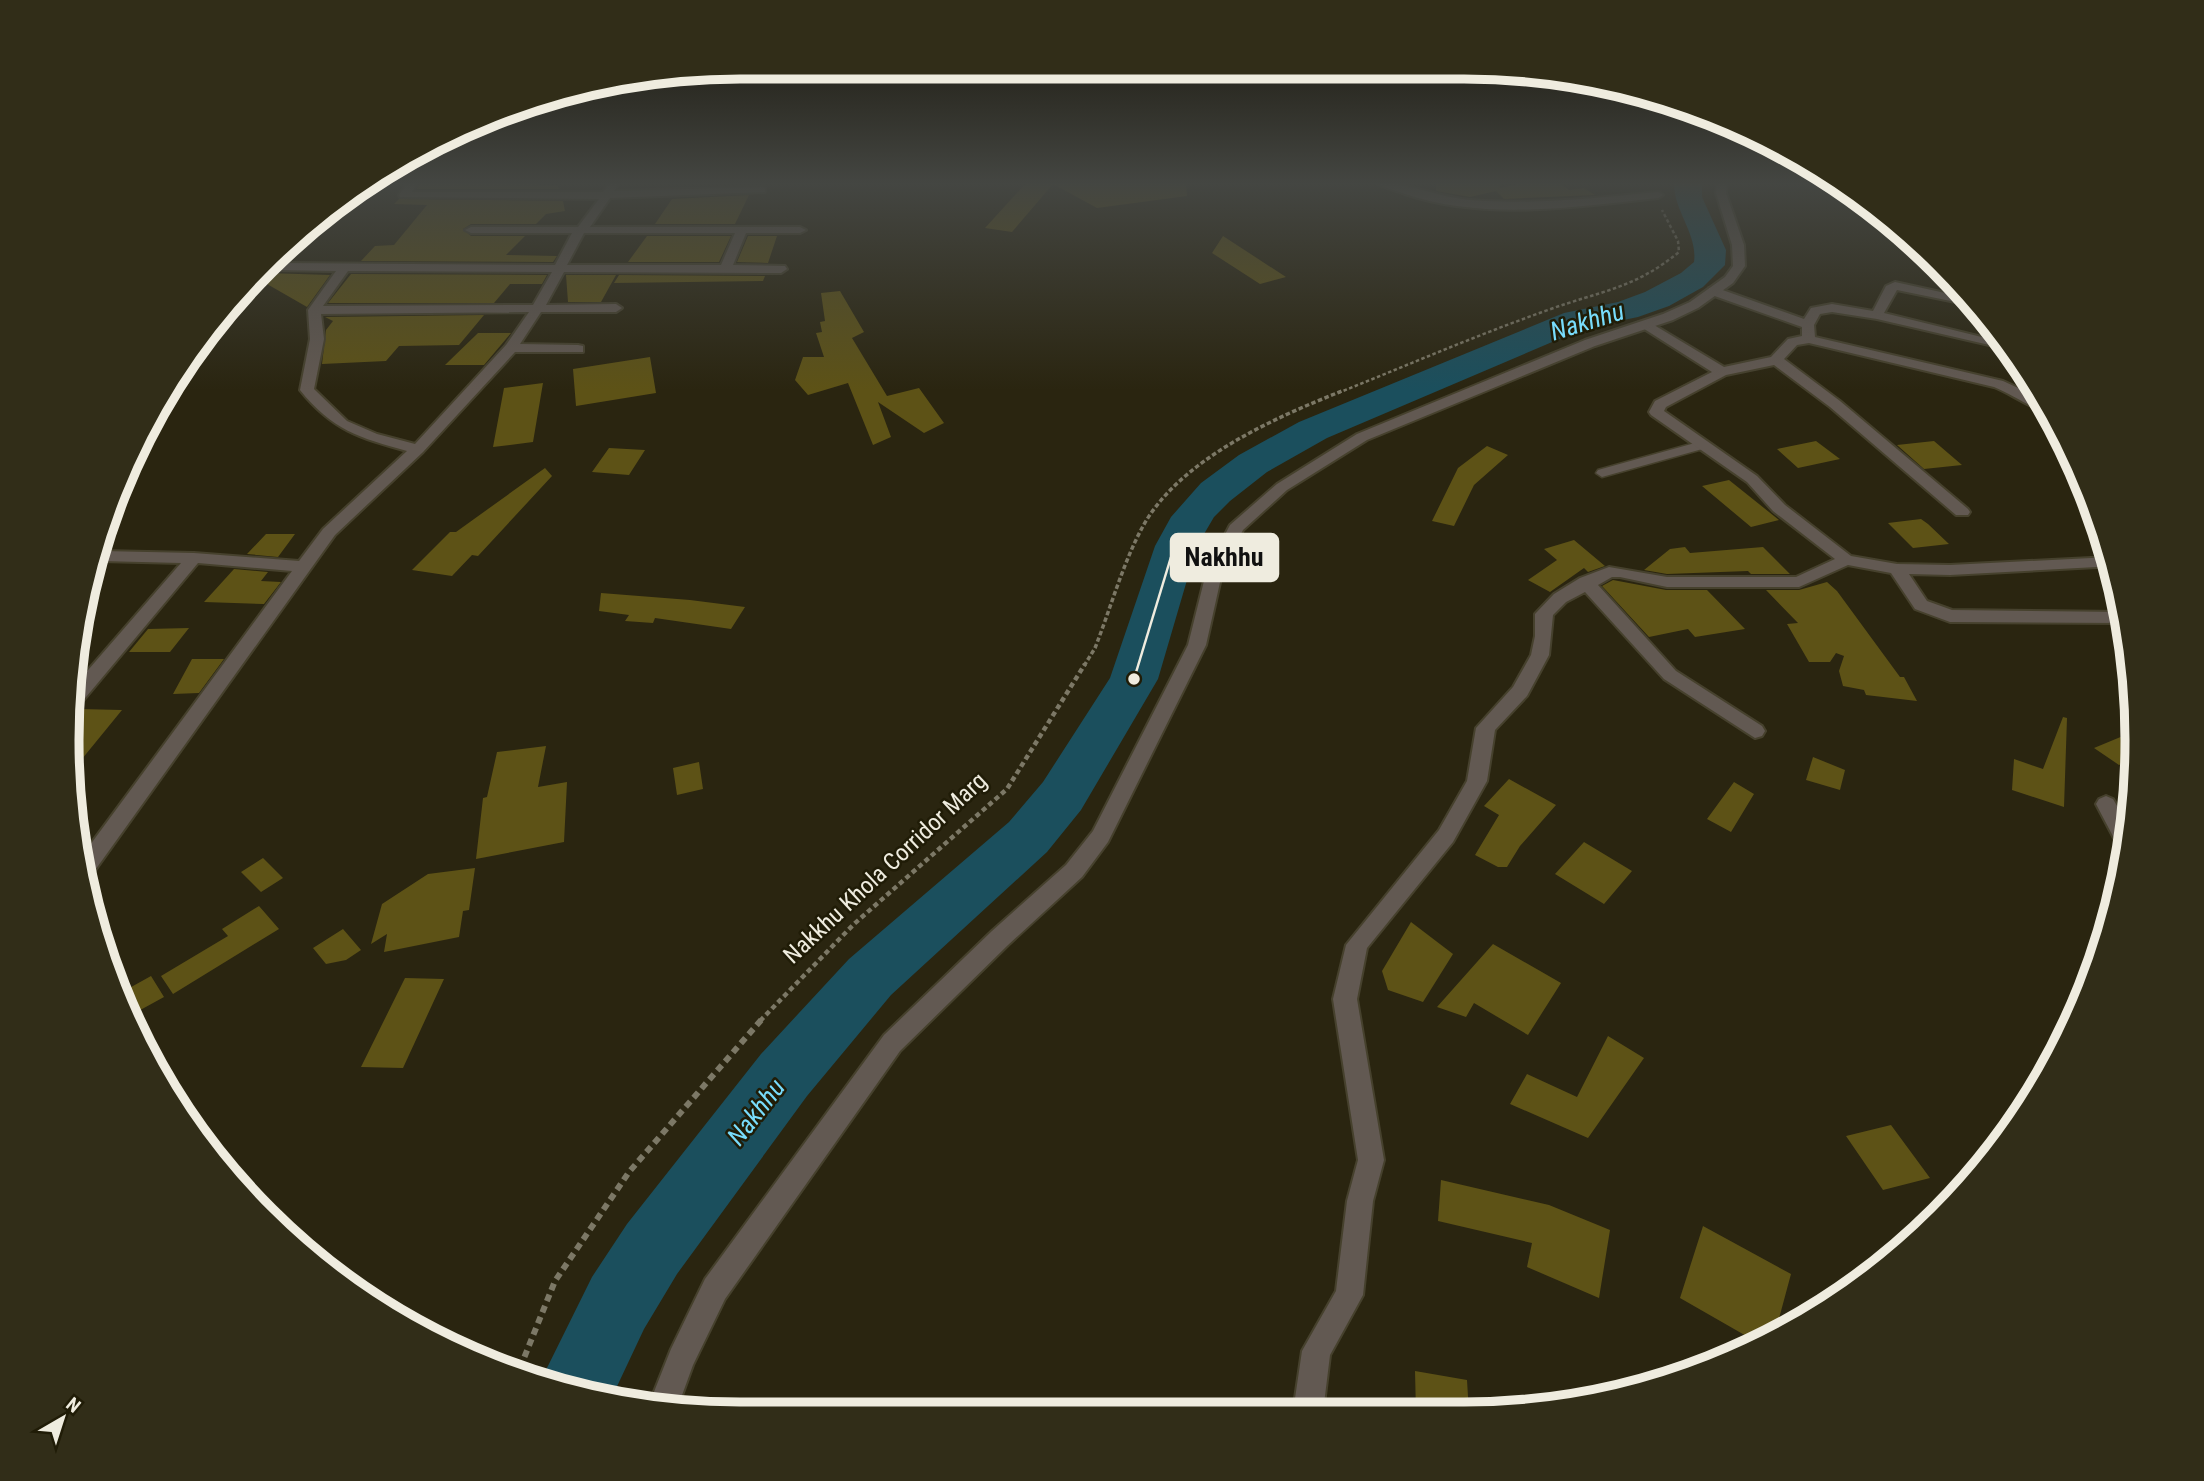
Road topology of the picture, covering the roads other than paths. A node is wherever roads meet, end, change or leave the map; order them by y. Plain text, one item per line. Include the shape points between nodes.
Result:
1 (568, 251) edge
2 (733, 251) edge
3 (1738, 251) edge
4 (279, 267) edge
5 (344, 268) junction
6 (558, 269) junction
7 (725, 269) junction
8 (781, 269) dead end
9 (1713, 291) junction
10 (1957, 300) edge
11 (538, 308) junction
12 (616, 308) dead end
13 (314, 310) junction
14 (1877, 315) junction
15 (1644, 325) junction
16 (1808, 332) junction
17 (1992, 342) edge
18 (511, 348) junction
19 (578, 349) dead end
20 (1776, 360) junction
21 (1722, 372) junction
22 (2029, 397) edge
23 (1702, 446) junction
24 (418, 449) junction
25 (1602, 473) dead end
26 (1962, 512) dead end
27 (105, 556) edge
28 (194, 558) junction
29 (1846, 560) junction
30 (2101, 563) edge
31 (305, 567) junction
32 (1897, 569) junction
33 (1586, 582) junction
34 (2114, 618) edge
35 (81, 689) edge
36 (1755, 731) dead end
37 (2106, 804) dead end
38 (2120, 829) edge
39 (90, 861) edge
40 (666, 1398) edge
41 (1309, 1402) edge

1 - 6 street
2 - 7 street
3 - 9 street via 1739,266
4 - 5 street
5 - 6 street
5 - 13 street
6 - 7 street
6 - 11 street
7 - 8 street
9 - 15 street via 1694,305
9 - 16 street
10 - 14 street via 1895,286
11 - 12 street
11 - 13 street
11 - 18 street
13 - 24 street via 317,339 307,390 342,424
14 - 16 street via 1821,308 1815,311
14 - 17 street
15 - 21 street
15 - 40 street via 1362,437 1282,487 1236,528 1215,569 1200,632 1183,675 1101,836 1074,871 892,1043 715,1289
16 - 20 street
16 - 22 street via 1997,384
18 - 19 street
18 - 24 street
20 - 21 street
20 - 26 street
21 - 23 street via 1660,404 1656,412
23 - 25 lane
23 - 29 street via 1752,479 1779,508
24 - 31 street via 329,532
27 - 28 street
28 - 31 street
28 - 35 street
29 - 32 street
29 - 33 street via 1799,582 1667,582 1609,572
30 - 32 street
31 - 39 street
32 - 34 street via 1921,605 1950,616
33 - 36 street via 1670,675
33 - 41 street via 1544,614 1540,655 1520,691 1486,728 1477,781 1446,836 1357,945 1345,999 1371,1160 1360,1201 1349,1294 1317,1351
37 - 38 street

